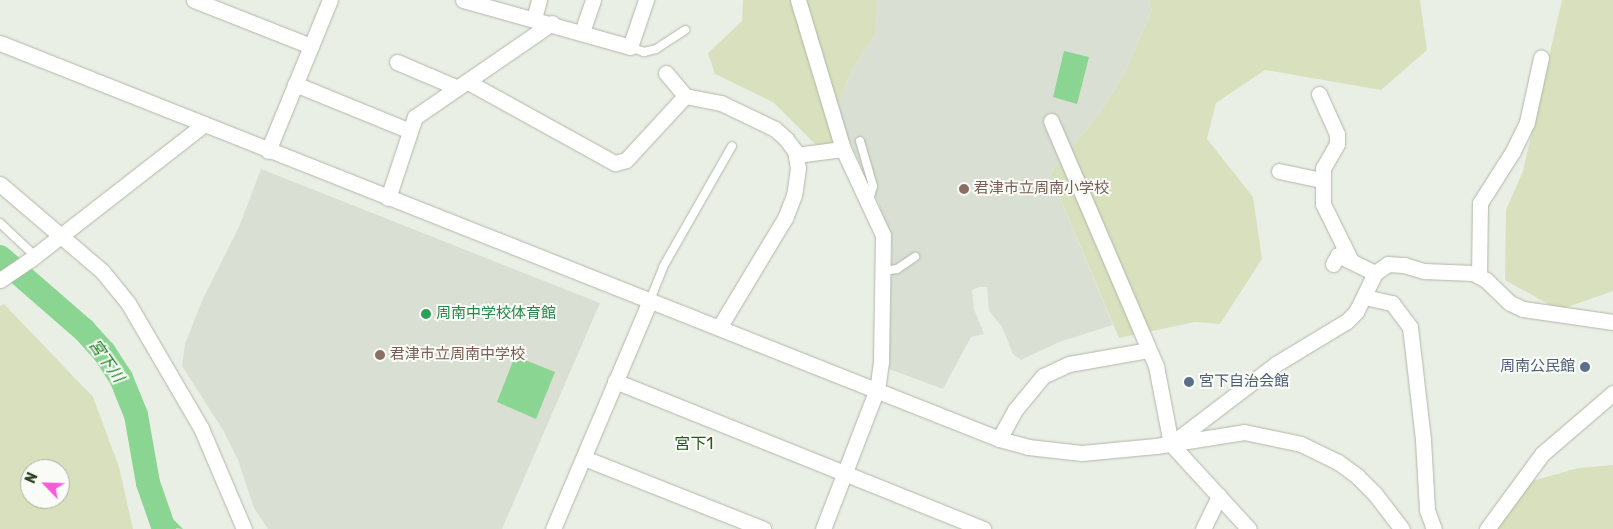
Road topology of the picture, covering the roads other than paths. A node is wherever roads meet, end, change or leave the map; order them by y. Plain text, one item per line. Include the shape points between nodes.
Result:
1 (194, 0) edge
2 (330, 0) edge
3 (463, 0) edge
4 (539, 0) edge
5 (593, 0) edge
6 (646, 0) edge
7 (798, 0) edge
8 (534, 18) junction
9 (552, 23) junction
10 (685, 30) dead end
11 (582, 32) junction
12 (0, 43) edge
13 (311, 46) junction
14 (630, 47) junction
15 (1541, 58) dead end
16 (397, 62) dead end
17 (666, 74) dead end
18 (295, 84) junction
19 (463, 85) junction
20 (1319, 94) dead end
21 (684, 96) junction
22 (1051, 121) dead end
23 (203, 125) junction
24 (410, 131) junction
25 (860, 141) dead end
26 (732, 146) dead end
27 (843, 149) junction
28 (268, 151) junction
29 (796, 155) junction
30 (1279, 171) dead end
31 (1321, 180) junction
32 (0, 184) edge
33 (388, 198) junction
34 (868, 200) junction
35 (0, 223) edge
36 (60, 236) junction
37 (915, 257) dead end
38 (33, 258) junction
39 (1351, 261) junction
40 (1333, 264) dead end
41 (883, 271) junction
42 (1375, 273) junction
43 (1479, 276) junction
44 (0, 280) edge
45 (1365, 297) junction
46 (650, 300) junction
47 (1613, 322) edge
48 (719, 328) junction
49 (1148, 350) junction
50 (615, 382) junction
51 (877, 389) junction
52 (1613, 393) edge
53 (999, 439) junction
54 (1171, 444) junction
55 (584, 458) junction
56 (845, 473) junction
57 (1218, 496) junction
58 (244, 529) edge
59 (553, 529) edge
60 (763, 529) edge
61 (823, 529) edge
62 (983, 529) edge
63 (1203, 529) edge
64 (1249, 529) edge
65 (1402, 529) edge
66 (1434, 529) edge
67 (1487, 529) edge

1 - 13 street
2 - 13 street
3 - 8 street
4 - 8 street
5 - 11 street
6 - 14 street
7 - 27 street
8 - 9 street
9 - 11 street
9 - 19 street
10 - 14 lane via 656,49 644,52
11 - 14 street
12 - 23 street
13 - 18 street
15 - 43 street via 1527,122 1480,203
16 - 19 street
17 - 21 street
18 - 24 street
18 - 28 street
19 - 21 street via 620,164
19 - 24 street via 415,117
20 - 31 street via 1337,134
21 - 29 street via 721,103 775,129
22 - 49 street
23 - 28 street
23 - 36 street
24 - 33 street
25 - 34 lane via 873,186
26 - 46 lane via 662,267
27 - 29 street
27 - 34 street
28 - 33 street
29 - 48 street via 798,168 794,195 785,218
30 - 31 street
31 - 39 street via 1323,204
32 - 36 street
33 - 46 street
34 - 41 street via 883,235
35 - 38 lane
36 - 38 street
36 - 58 street via 102,271 156,346 201,428
37 - 41 lane via 897,269
38 - 44 street
39 - 40 street via 1338,255
39 - 42 street
41 - 51 street via 881,362
42 - 43 street via 1380,267 1394,263 1419,270
42 - 45 street
43 - 47 street via 1510,303 1523,309
45 - 54 street via 1347,321 1276,364
45 - 66 street via 1392,303 1410,327 1423,440 1426,510
46 - 48 street
46 - 50 street
48 - 51 street
49 - 53 street via 1069,364 1043,376 1015,410
49 - 54 street via 1156,366
50 - 55 street
50 - 56 street
51 - 53 street
51 - 56 street
52 - 67 street via 1542,454
53 - 54 street via 1028,447 1082,453
54 - 57 street
54 - 65 street via 1244,432 1301,444 1338,462 1357,476
55 - 59 street
55 - 60 street
56 - 61 street
56 - 62 street
57 - 63 street
57 - 64 street

